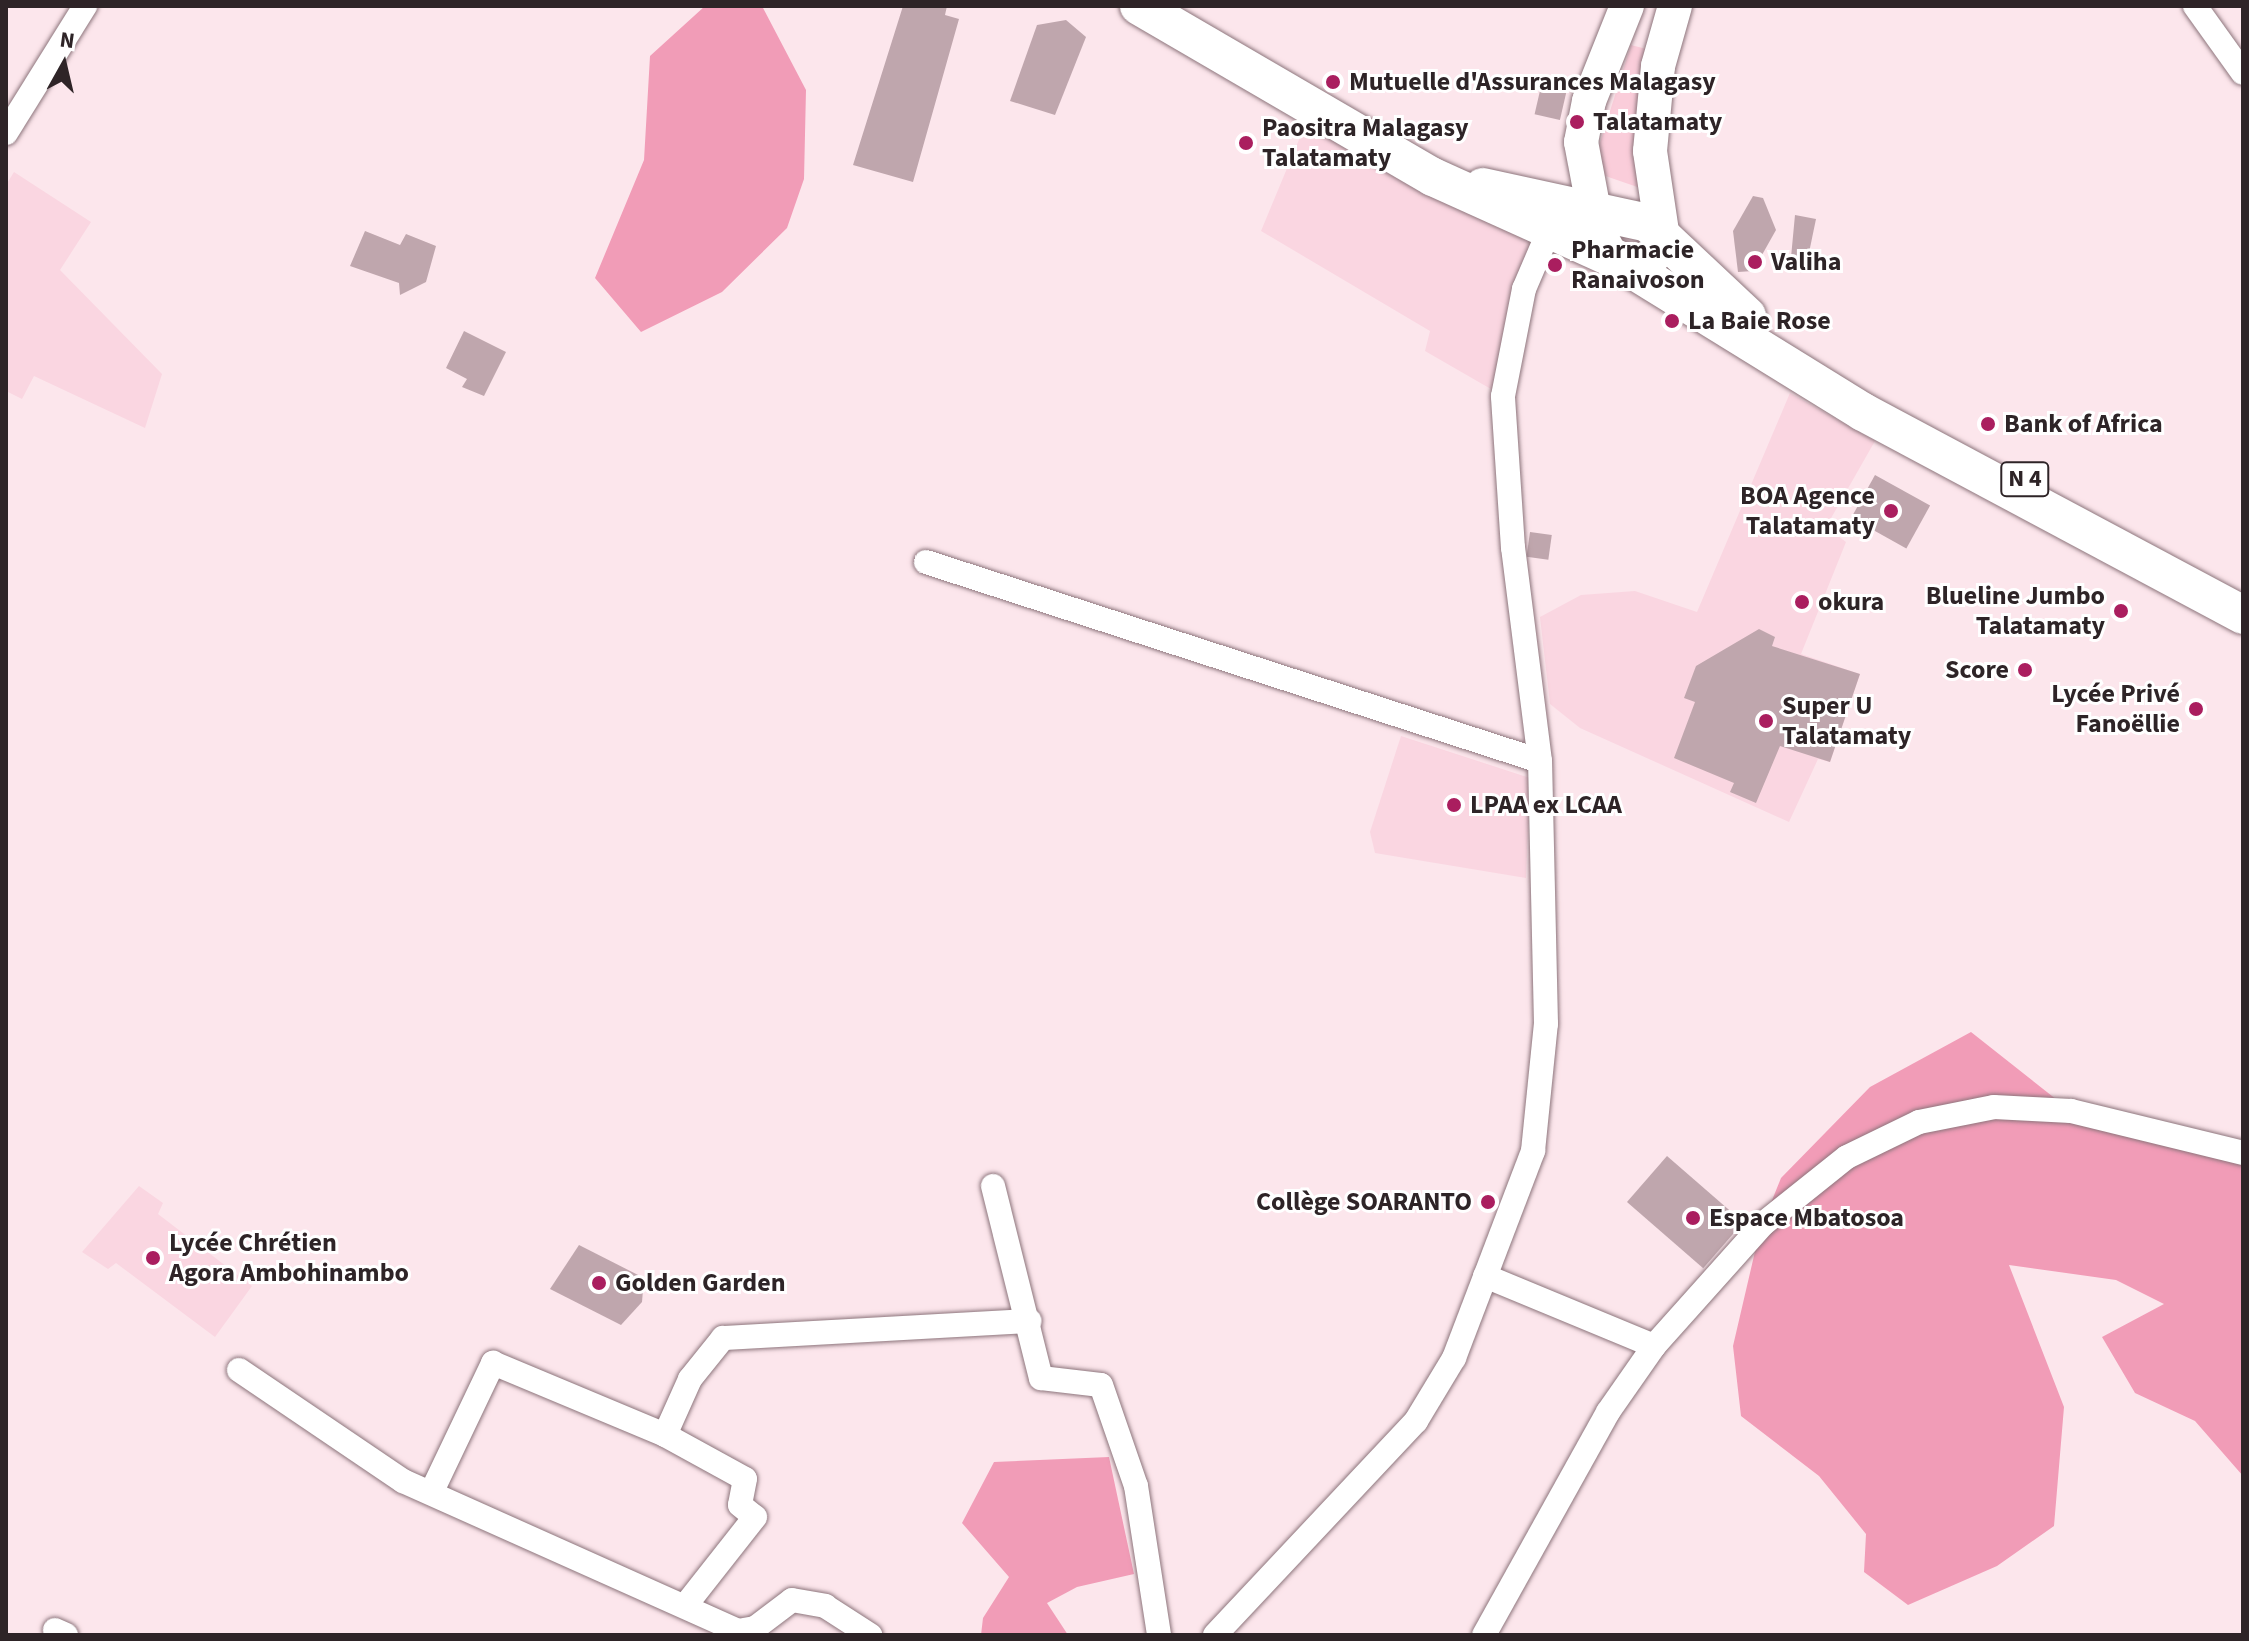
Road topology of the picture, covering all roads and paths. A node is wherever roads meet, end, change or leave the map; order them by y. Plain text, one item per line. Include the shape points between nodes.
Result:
1 (85, 6) edge
2 (1139, 6) edge
3 (1675, 6) edge
4 (2195, 6) edge
5 (1621, 19) edge
6 (1665, 39) junction
7 (2243, 73) edge
8 (6, 133) edge
9 (1570, 203) junction
10 (1665, 237) junction
11 (1617, 260) junction
12 (926, 562) dead end
13 (2172, 576) junction
14 (2243, 615) edge
15 (1540, 761) junction
16 (2243, 1153) edge
17 (993, 1186) dead end
18 (1485, 1276) junction
19 (1030, 1321) junction
20 (1654, 1346) junction
21 (239, 1370) dead end
22 (665, 1435) junction
23 (433, 1489) junction
24 (685, 1606) junction
25 (870, 1635) edge
26 (1159, 1635) edge
27 (1215, 1635) edge
28 (1484, 1635) edge

1 - 8 street
2 - 9 main road, N 4 via 1433,177
3 - 6 main road
4 - 7 street
5 - 6 main road
5 - 9 main road via 1589,101
6 - 10 main road via 1650,151
9 - 10 main road, N 4 via 1648,223
9 - 11 main road, N 4
9 - 15 street via 1524,289 1503,396 1513,548
10 - 11 main road via 1652,258
10 - 13 main road, N 4 via 1712,289 1763,329 2098,522
11 - 13 main road, N 4 via 1863,412
12 - 15 street
13 - 14 main road, N 4
15 - 18 street via 1546,1024 1533,1151
16 - 20 street via 2071,1111 1994,1107 1919,1122 1847,1157 1763,1224
17 - 19 street
18 - 20 street
18 - 27 street via 1454,1358 1416,1421
19 - 22 street via 723,1338 690,1379
19 - 26 street via 1041,1378 1101,1385 1136,1486
20 - 28 street via 1608,1412
21 - 23 street via 403,1481
22 - 23 street via 493,1363
22 - 24 street via 745,1479 740,1505 755,1517
23 - 24 street
24 - 25 street via 738,1631 755,1628 792,1600 825,1606

